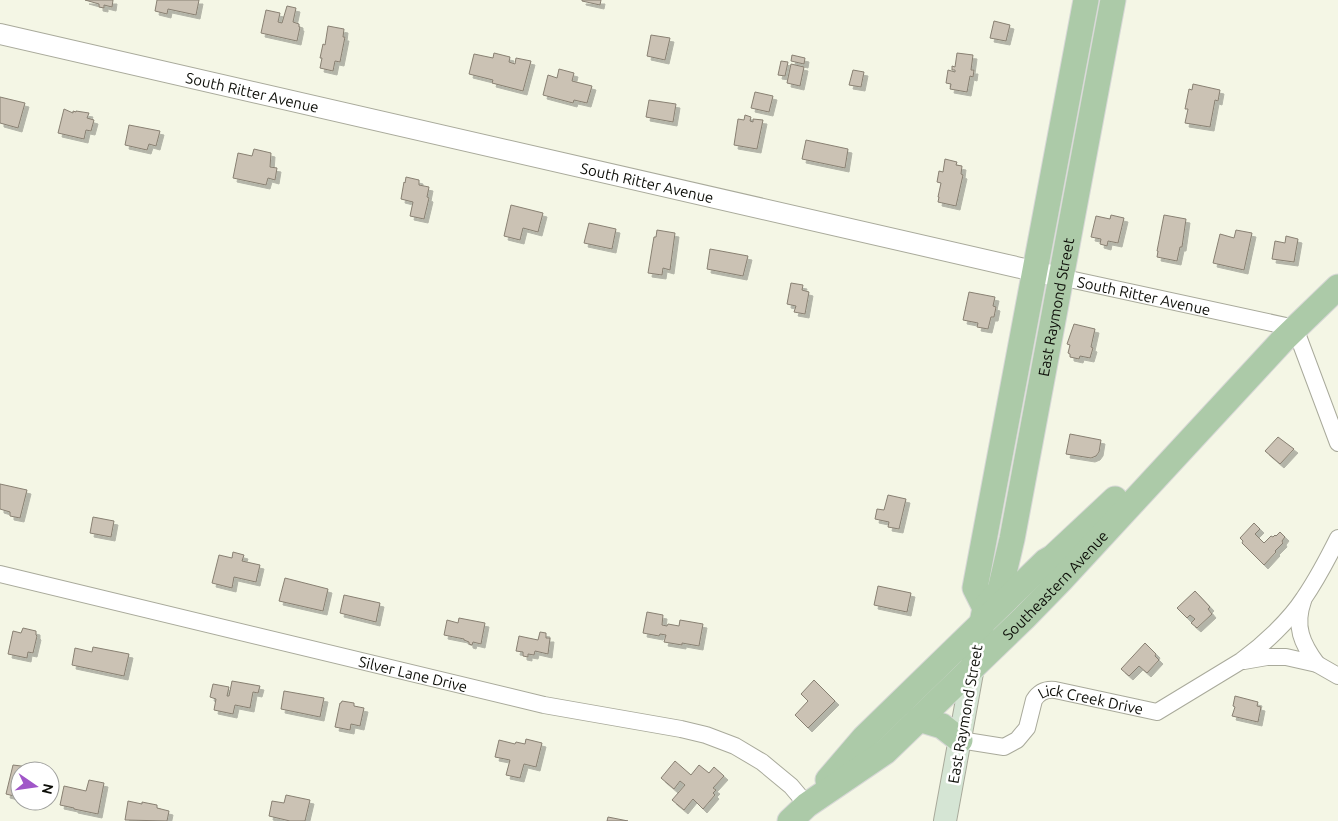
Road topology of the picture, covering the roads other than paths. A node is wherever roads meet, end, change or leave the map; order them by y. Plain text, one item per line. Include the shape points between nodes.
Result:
1 (1086, 0) edge
2 (1113, 0) edge
3 (0, 34) edge
4 (1035, 271) junction
5 (1060, 277) junction
6 (1338, 286) edge
7 (1289, 334) junction
8 (1338, 443) edge
9 (1338, 538) edge
10 (1012, 539) junction
11 (1046, 560) junction
12 (0, 574) edge
13 (1304, 598) junction
14 (983, 616) junction
15 (1241, 661) junction
16 (1317, 664) junction
17 (973, 667) junction
18 (1338, 676) edge
19 (919, 719) junction
20 (960, 740) junction
21 (799, 813) edge
22 (945, 821) edge

1 - 4 main road, East Raymond Street
2 - 5 main road, East Raymond Street
3 - 4 street, South Ritter Avenue
4 - 5 street, South Ritter Avenue
4 - 14 main road, East Raymond Street via 975,588
5 - 7 street, South Ritter Avenue
5 - 10 main road, East Raymond Street
6 - 7 main road, Southeastern Avenue
7 - 8 street
7 - 11 main road, Southeastern Avenue via 1053,557
7 - 17 main road, Southeastern Avenue via 1061,580
9 - 13 street, Lick Creek Drive
10 - 11 main road via 1024,551
10 - 14 main road, East Raymond Street via 1000,590
11 - 14 main road, Southeastern Avenue
12 - 21 street, Silver Lane Drive via 544,705 706,735 735,746 762,762 791,786
13 - 15 street, Lick Creek Drive via 1275,631
13 - 16 street, Lick Creek Drive via 1300,630 1303,643
14 - 17 main road, East Raymond Street
14 - 21 main road, Southeastern Avenue via 864,738
15 - 16 street, Lick Creek Drive via 1277,656
15 - 20 street, Lick Creek Drive via 1157,712 1048,689 1034,700 1027,728 1017,740 1004,747
16 - 18 street, Lick Creek Drive
17 - 19 main road, Southeastern Avenue
17 - 20 main road, East Raymond Street
19 - 20 main road via 942,726
19 - 21 main road, Southeastern Avenue via 885,752
20 - 22 main road, East Raymond Street

